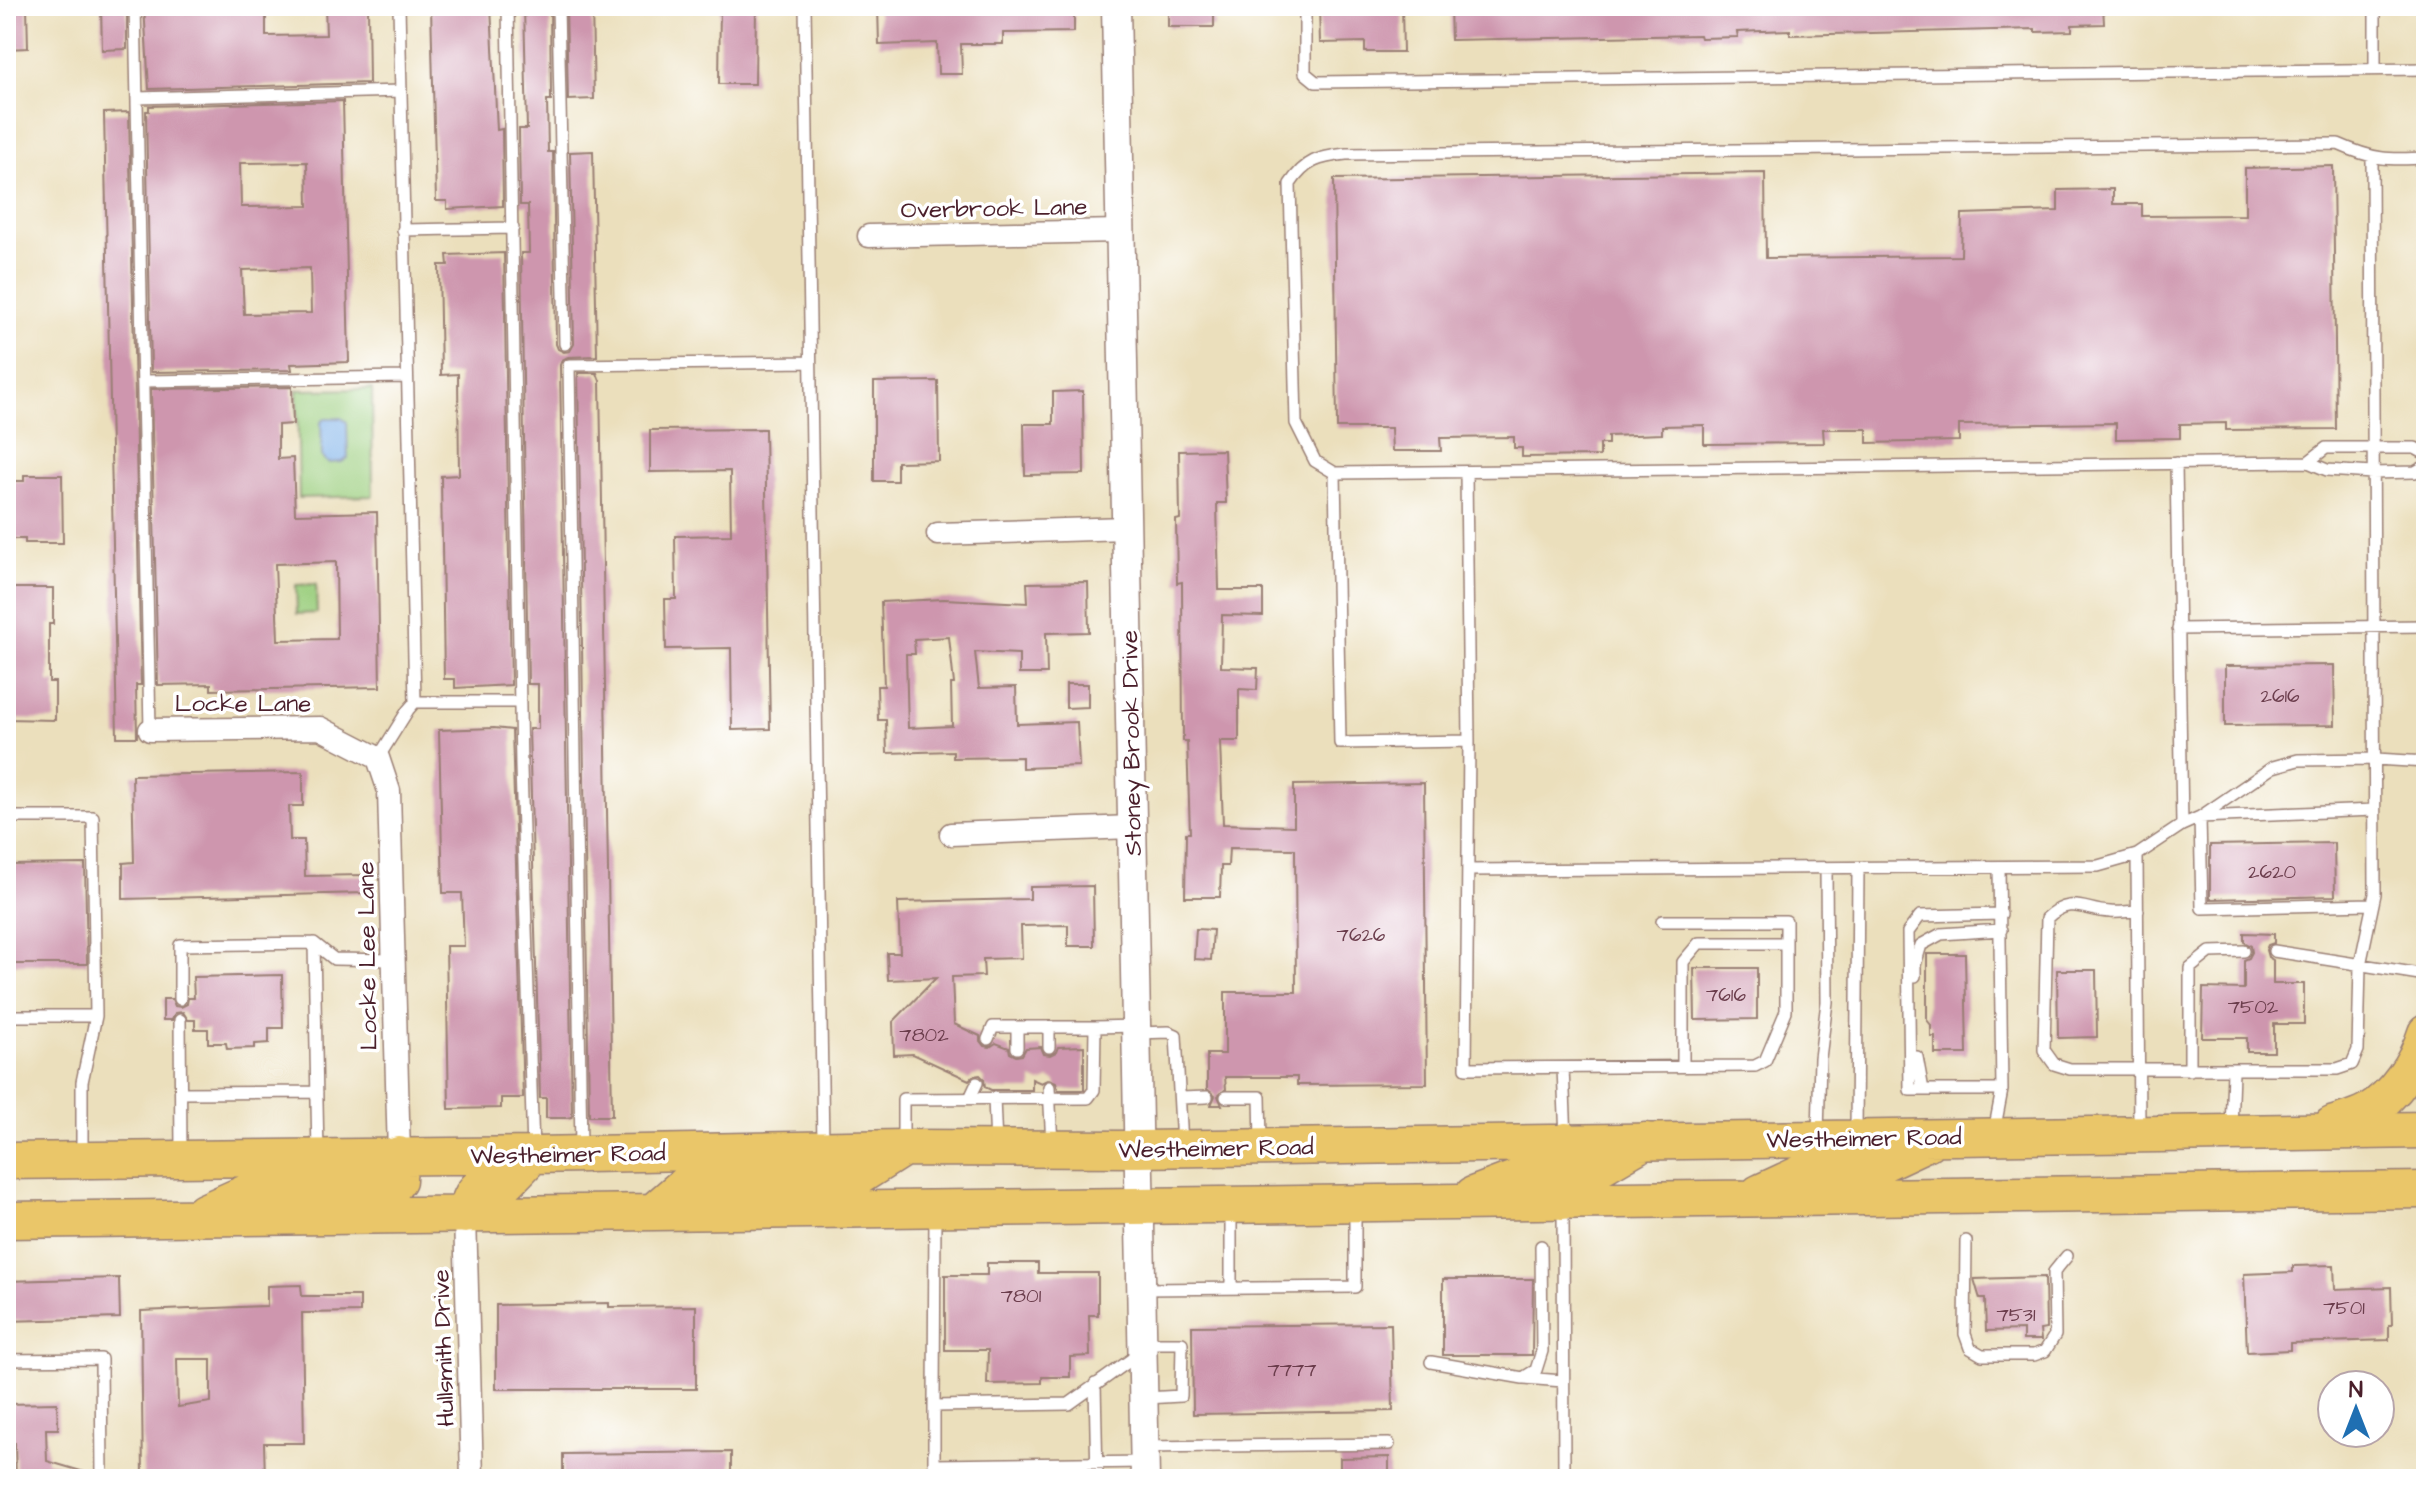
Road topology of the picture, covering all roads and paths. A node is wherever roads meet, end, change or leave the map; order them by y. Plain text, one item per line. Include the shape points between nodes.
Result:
1 (135, 6) edge
2 (399, 6) edge
3 (508, 6) edge
4 (558, 6) edge
5 (805, 6) edge
6 (1116, 6) edge
7 (1305, 6) edge
8 (2375, 6) edge
9 (2375, 68) junction
10 (2426, 69) edge
11 (401, 91) junction
12 (137, 98) junction
13 (2372, 157) junction
14 (2426, 158) edge
15 (513, 228) junction
16 (403, 230) junction
17 (1120, 231) junction
18 (869, 236) dead end
19 (565, 344) dead end
20 (810, 362) junction
21 (407, 377) junction
22 (144, 381) junction
23 (2372, 447) junction
24 (2426, 454) edge
25 (2308, 462) junction
26 (2176, 463) junction
27 (2426, 466) edge
28 (1466, 472) junction
29 (1335, 473) junction
30 (2372, 473) junction
31 (1126, 528) junction
32 (938, 534) dead end
33 (2426, 626) edge
34 (2372, 627) junction
35 (2178, 629) junction
36 (415, 702) junction
37 (520, 702) junction
38 (150, 730) joint
39 (1469, 741) junction
40 (378, 758) junction
41 (2376, 759) junction
42 (2426, 762) edge
43 (2374, 810) junction
44 (6, 817) edge
45 (2200, 817) junction
46 (2182, 825) junction
47 (1132, 827) junction
48 (951, 834) dead end
49 (2137, 855) junction
50 (1999, 867) junction
51 (1826, 868) junction
52 (1858, 868) junction
53 (1468, 870) junction
54 (2371, 904) junction
55 (2138, 911) junction
56 (2001, 914) junction
57 (1662, 921) dead end
58 (2001, 930) junction
59 (314, 943) junction
60 (1786, 943) junction
61 (2244, 951) dead end
62 (2274, 951) dead end
63 (393, 960) junction
64 (2360, 965) junction
65 (2426, 975) edge
66 (180, 999) dead end
67 (6, 1016) edge
68 (96, 1016) junction
69 (180, 1020) dead end
70 (1017, 1027) junction
71 (1049, 1027) junction
72 (1095, 1027) junction
73 (1136, 1030) junction
74 (2426, 1033) edge
75 (988, 1039) dead end
76 (1049, 1047) dead end
77 (1017, 1048) dead end
78 (1683, 1065) junction
79 (1563, 1068) junction
80 (2190, 1070) junction
81 (2140, 1071) junction
82 (2233, 1071) junction
83 (977, 1083) dead end
84 (1923, 1090) junction
85 (2002, 1090) junction
86 (317, 1092) junction
87 (181, 1093) junction
88 (1050, 1093) junction
89 (1207, 1097) dead end
90 (1226, 1097) dead end
91 (970, 1098) junction
92 (994, 1098) junction
93 (1181, 1098) junction
94 (2426, 1130) edge
95 (2314, 1132) junction
96 (2231, 1134) junction
97 (2139, 1135) junction
98 (1940, 1136) junction
99 (1993, 1136) junction
100 (533, 1138) junction
101 (1856, 1138) junction
102 (1818, 1139) junction
103 (1647, 1140) junction
104 (1566, 1141) junction
105 (1261, 1147) junction
106 (903, 1148) junction
107 (1052, 1149) junction
108 (1139, 1149) junction
109 (1182, 1149) junction
110 (823, 1150) junction
111 (996, 1150) junction
112 (581, 1154) junction
113 (399, 1155) junction
114 (181, 1157) junction
115 (318, 1158) junction
116 (82, 1159) junction
117 (6, 1161) edge
118 (2426, 1190) edge
119 (1840, 1198) junction
120 (1747, 1199) junction
121 (1563, 1201) junction
122 (1453, 1202) junction
123 (1355, 1204) junction
124 (1231, 1205) junction
125 (1140, 1207) junction
126 (801, 1209) junction
127 (935, 1210) junction
128 (654, 1211) junction
129 (465, 1215) junction
130 (192, 1218) junction
131 (6, 1220) edge
132 (1966, 1241) dead end
133 (1541, 1246) dead end
134 (2067, 1256) dead end
135 (1231, 1288) junction
136 (1141, 1289) junction
137 (1143, 1347) junction
138 (6, 1360) edge
139 (1431, 1362) dead end
140 (1523, 1378) junction
141 (1563, 1381) junction
142 (1095, 1384) junction
143 (1144, 1398) junction
144 (934, 1406) junction
145 (1389, 1444) dead end
146 (1145, 1462) edge
147 (1097, 1463) junction
148 (934, 1465) junction
149 (102, 1479) edge
150 (472, 1479) edge
151 (934, 1479) edge
152 (1097, 1479) edge
153 (1564, 1479) edge

1 - 12 lane
2 - 11 lane
3 - 15 lane
4 - 19 lane
5 - 20 lane
6 - 17 street, Stoney Brook Drive
7 - 9 lane via 1305,73 1316,82
8 - 9 lane
9 - 10 lane
11 - 12 lane
11 - 16 lane
12 - 22 lane
13 - 14 lane
13 - 23 lane
13 - 29 lane via 2338,144 1319,157 1299,170 1290,184 1296,423 1315,461
15 - 16 lane
15 - 37 lane
16 - 21 lane
17 - 18 street, Overbrook Lane
17 - 31 street, Stoney Brook Drive
20 - 110 lane
20 - 112 lane via 569,365
21 - 22 lane
21 - 36 lane
22 - 38 lane
23 - 24 lane via 2415,448
23 - 25 lane via 2326,448
23 - 30 lane
25 - 26 lane
25 - 30 lane via 2327,470
26 - 28 lane
26 - 35 lane
27 - 30 lane via 2415,472
28 - 29 lane
28 - 39 lane
29 - 39 lane via 1340,743
30 - 34 lane
31 - 32 street
31 - 47 street, Stoney Brook Drive
33 - 34 lane
34 - 35 lane
34 - 41 lane
35 - 46 lane
36 - 37 lane
36 - 40 lane
37 - 100 lane
38 - 40 street, Locke Lane via 320,728
39 - 53 lane
40 - 63 street, Locke Lee Lane via 389,791
41 - 42 lane
41 - 43 lane
41 - 45 lane via 2298,760 2273,767
43 - 45 lane
43 - 54 lane
44 - 68 lane via 93,817
45 - 46 lane
45 - 54 lane via 2202,908
46 - 49 lane
47 - 48 street
47 - 73 street, Stoney Brook Drive
49 - 50 lane via 2098,866
49 - 55 lane
50 - 52 lane
50 - 56 lane
51 - 52 lane
51 - 53 lane
51 - 102 lane via 1827,1002
52 - 101 lane
53 - 79 lane via 1466,1068
54 - 64 lane
55 - 81 lane
55 - 81 lane via 2107,913 2082,905 2058,907 2047,918 2044,1050 2054,1064 2070,1069
56 - 58 lane
56 - 84 lane via 1920,916 1908,932 1910,1090
57 - 60 lane via 1786,921
58 - 84 lane via 1941,934 1921,945 1915,979 1917,1069
58 - 85 lane
59 - 63 lane via 334,959
59 - 66 lane via 180,945
59 - 86 lane
60 - 78 lane via 1786,1011 1765,1061 1755,1066
60 - 78 lane via 1699,943 1691,952 1683,962
61 - 80 lane via 2210,952 2190,968
62 - 64 lane
63 - 113 street, Locke Lee Lane
64 - 65 lane
64 - 82 lane via 2358,1050 2352,1064 2337,1069
67 - 68 lane
68 - 116 lane via 82,1082
69 - 87 lane
70 - 71 lane
70 - 75 lane via 993,1027
70 - 77 lane
71 - 72 lane
71 - 76 lane
72 - 73 lane
72 - 88 lane via 1094,1090 1088,1098
73 - 93 lane via 1176,1035
73 - 108 street, Stoney Brook Drive
74 - 95 main road via 2408,1071 2378,1103
78 - 79 lane
79 - 104 lane
80 - 81 lane
80 - 82 lane
81 - 97 lane
82 - 96 lane
83 - 91 lane
84 - 85 lane
85 - 99 lane
86 - 87 lane
86 - 115 lane
87 - 114 lane
88 - 92 lane
88 - 107 lane
89 - 93 lane
90 - 105 lane via 1260,1097
91 - 92 lane
91 - 106 lane via 903,1099
92 - 111 lane
93 - 109 lane
94 - 95 main road, Westheimer Road
95 - 96 main road, Westheimer Road
96 - 97 main road, Westheimer Road
97 - 99 main road, Westheimer Road
98 - 99 main road, Westheimer Road
98 - 101 main road, Westheimer Road
98 - 119 main road via 1883,1163 1859,1167
100 - 112 main road, Westheimer Road
100 - 113 main road, Westheimer Road
100 - 129 main road via 508,1181 484,1182 472,1192
101 - 102 main road, Westheimer Road
101 - 120 main road via 1842,1162 1812,1169
102 - 103 main road, Westheimer Road
103 - 104 main road, Westheimer Road
103 - 121 main road via 1602,1166 1577,1171
104 - 105 main road, Westheimer Road
104 - 122 main road via 1560,1160 1545,1172
105 - 109 main road, Westheimer Road
106 - 110 main road, Westheimer Road
106 - 111 main road, Westheimer Road
106 - 126 main road via 858,1177 821,1185
107 - 108 main road, Westheimer Road
107 - 111 main road, Westheimer Road
108 - 109 main road, Westheimer Road
108 - 125 street, Stoney Brook Drive
110 - 112 main road, Westheimer Road
110 - 128 main road via 780,1181 685,1184
113 - 115 main road, Westheimer Road
113 - 130 main road via 394,1185 255,1189
114 - 115 main road, Westheimer Road
114 - 116 main road, Westheimer Road
116 - 117 main road, Westheimer Road
118 - 119 main road
119 - 120 main road
120 - 121 main road
121 - 122 main road
121 - 141 lane
122 - 123 main road
123 - 124 main road
123 - 135 lane via 1355,1287
124 - 125 main road
124 - 135 lane
125 - 127 main road
125 - 136 street, Stoney Brook Drive
126 - 127 main road
126 - 128 main road
127 - 144 lane
128 - 129 main road
129 - 130 main road
129 - 150 street, Hullsmith Drive
130 - 131 main road
132 - 134 lane via 1965,1334 1970,1348 1982,1355 2045,1351 2055,1335 2054,1272
133 - 140 lane via 1542,1351 1536,1370
135 - 136 lane
136 - 137 street, Stoney Brook Drive
137 - 142 lane
137 - 143 street, Stoney Brook Drive
137 - 143 lane via 1182,1343 1181,1396
138 - 149 lane via 101,1359
139 - 140 lane
140 - 141 lane
141 - 153 lane
142 - 144 lane via 1069,1404
142 - 147 lane
143 - 146 street, Stoney Brook Drive
144 - 148 lane
145 - 146 lane
146 - 147 lane
147 - 148 lane
147 - 152 lane
148 - 151 lane

